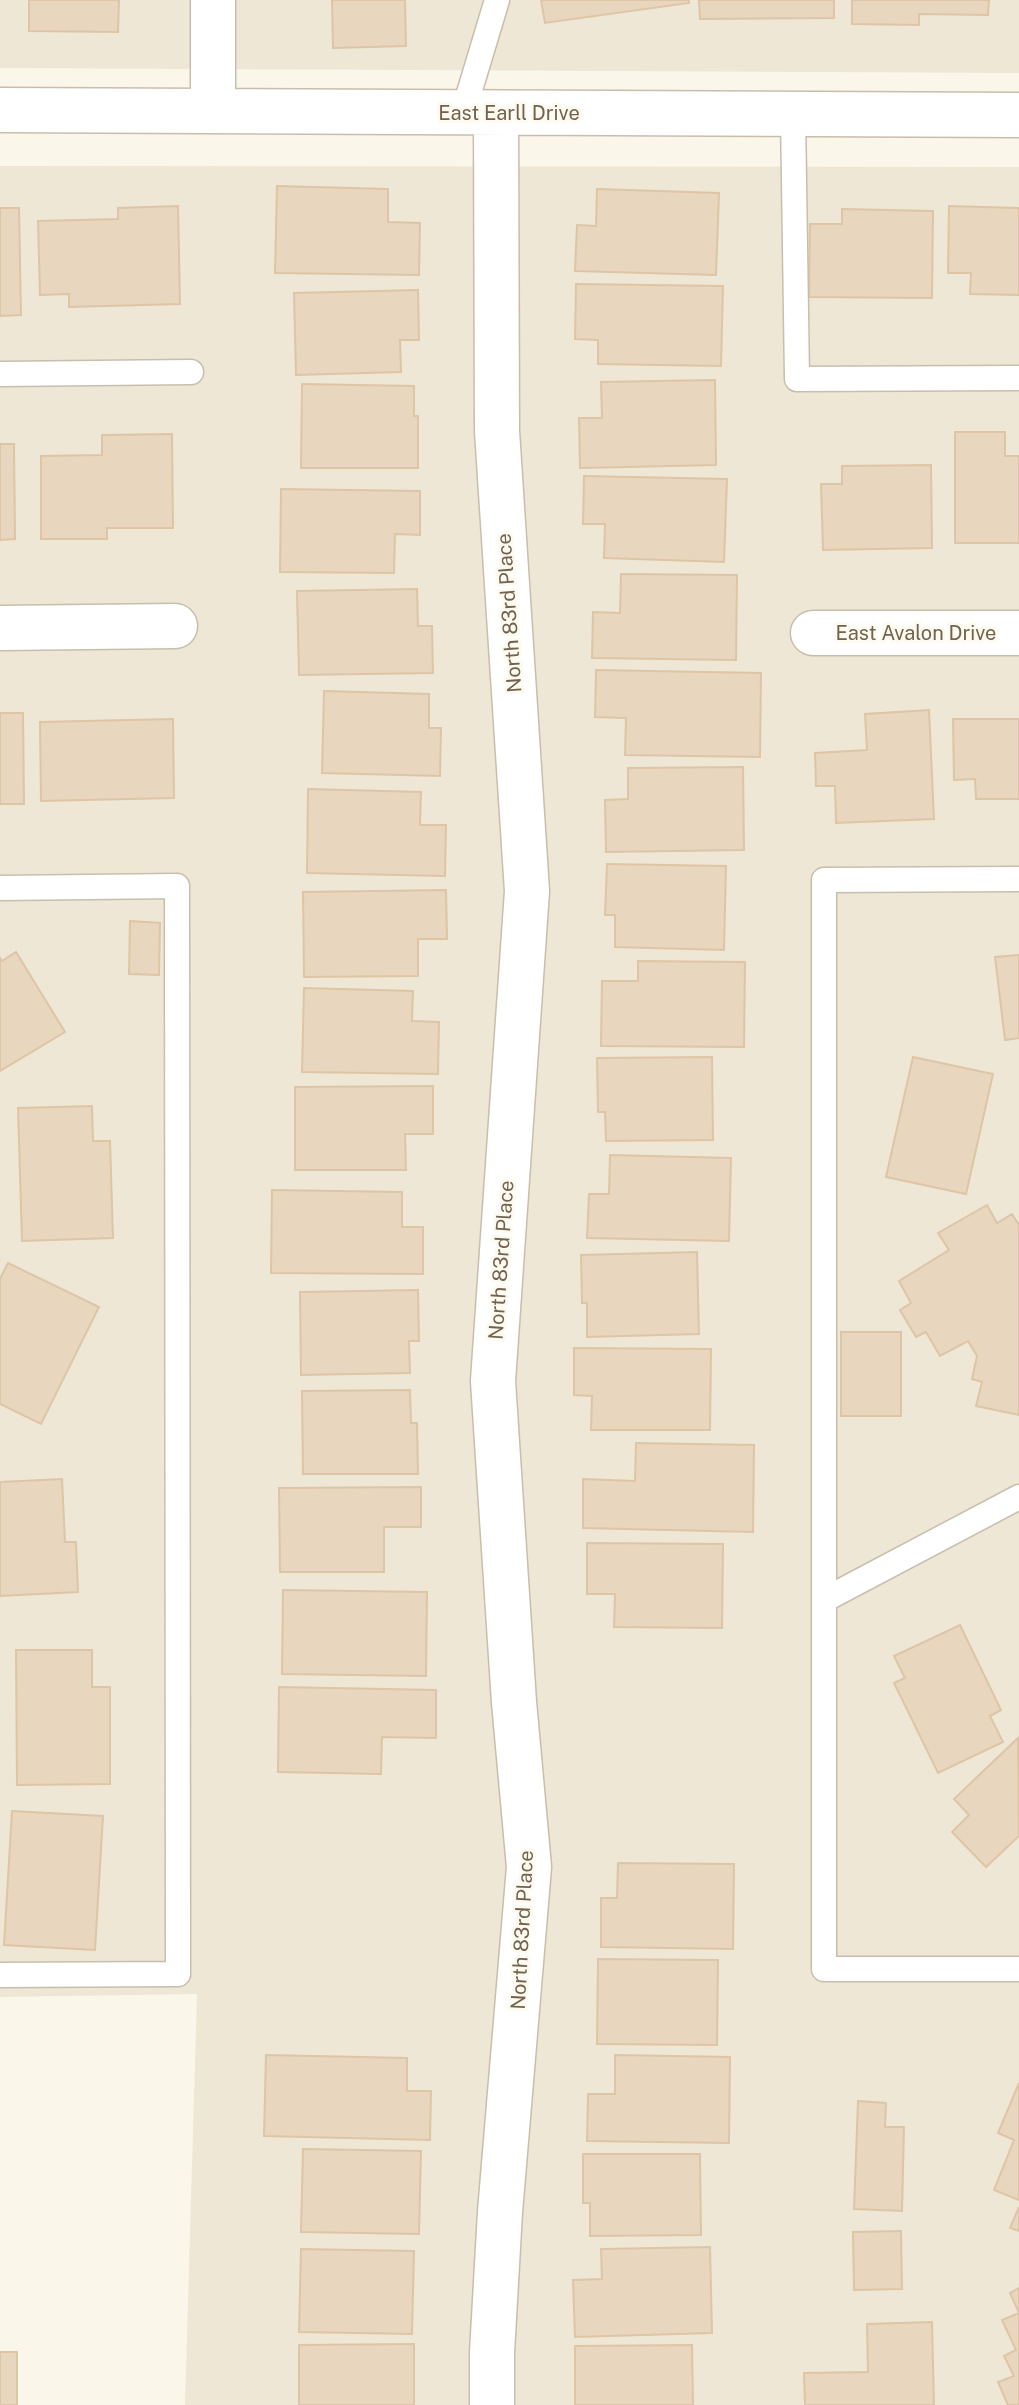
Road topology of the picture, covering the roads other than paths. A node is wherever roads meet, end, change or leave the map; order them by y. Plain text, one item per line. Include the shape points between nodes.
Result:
1 (213, 0) edge
2 (497, 0) edge
3 (0, 110) edge
4 (213, 111) junction
5 (479, 113) junction
6 (793, 114) junction
7 (1019, 115) edge
8 (191, 372) dead end
9 (0, 374) edge
10 (1019, 378) edge
11 (175, 626) dead end
12 (0, 628) edge
13 (813, 633) dead end
14 (1019, 633) edge
15 (1019, 879) edge
16 (0, 888) edge
17 (1019, 1497) edge
18 (824, 1600) junction
19 (1019, 1969) edge
20 (0, 1975) edge
21 (492, 2405) edge

1 - 4 street
2 - 5 lane
3 - 4 street, East Earll Drive
4 - 5 street, East Earll Drive
5 - 6 street, East Earll Drive
5 - 21 street, North 83rd Place via 527,891 493,1381 529,1867 500,2212
6 - 7 street, East Earll Drive
6 - 10 lane via 797,379
8 - 9 lane
11 - 12 street
13 - 14 street, East Avalon Drive
15 - 18 lane via 824,880
16 - 20 lane via 177,886 178,1974
17 - 18 lane
18 - 19 lane via 824,1969

